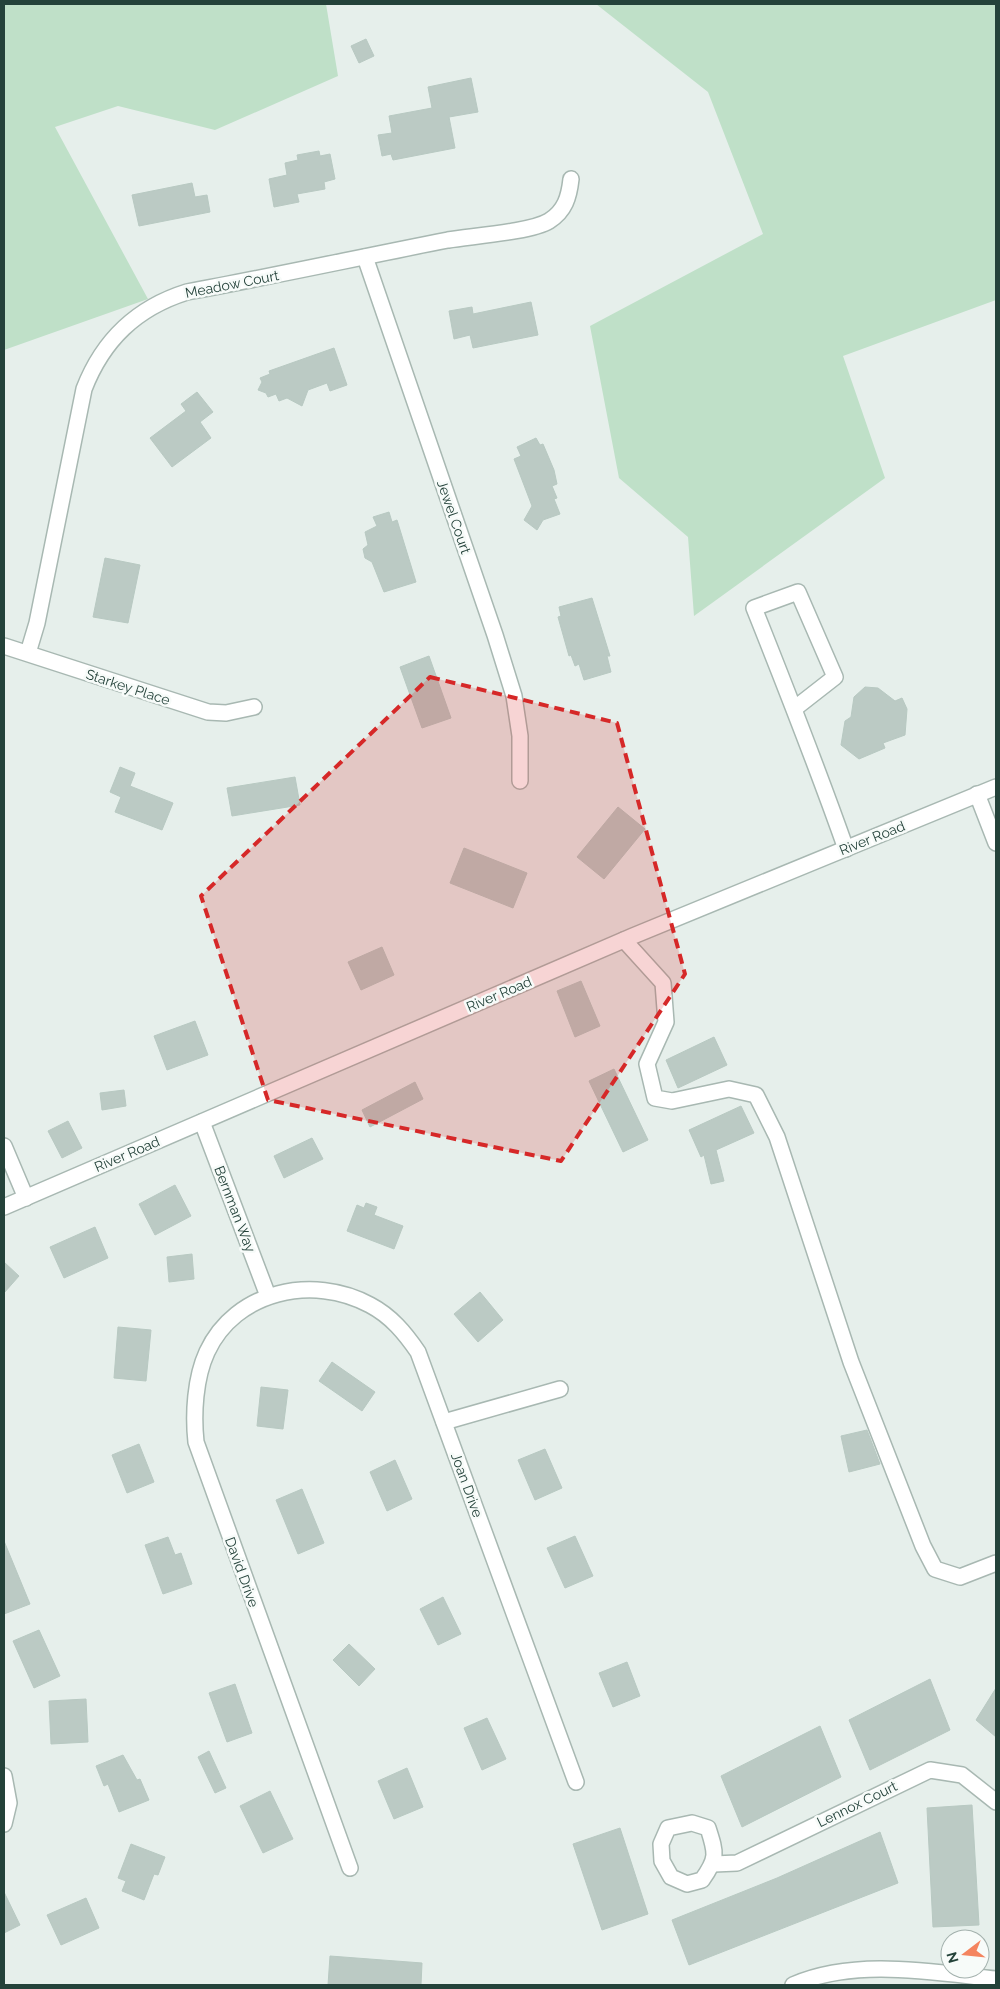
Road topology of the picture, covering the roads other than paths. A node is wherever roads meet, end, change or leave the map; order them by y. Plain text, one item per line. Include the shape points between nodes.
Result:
1 (570, 179) dead end
2 (365, 257) junction
3 (4, 646) edge
4 (28, 653) junction
5 (254, 707) dead end
6 (794, 709) junction
7 (520, 781) dead end
8 (996, 787) edge
9 (977, 794) junction
10 (996, 844) edge
11 (846, 848) junction
12 (624, 940) junction
13 (202, 1122) junction
14 (4, 1146) edge
15 (26, 1198) junction
16 (4, 1207) edge
17 (268, 1296) junction
18 (560, 1389) dead end
19 (444, 1422) junction
20 (996, 1563) edge
21 (4, 1776) edge
22 (576, 1782) dead end
23 (996, 1802) edge
24 (5, 1822) edge
25 (714, 1864) dead end
26 (350, 1868) dead end
27 (921, 1978) edge
28 (996, 1979) edge
29 (793, 1985) edge

1 - 2 street, Meadow Court via 570,193 562,211 548,222
2 - 4 street, Meadow Court via 181,294 155,304 111,340 97,358 84,389 37,623
2 - 7 street, Jewel Court via 514,696 520,736
3 - 4 street, Starkey Place
4 - 5 street, Starkey Place via 208,712 226,713
6 - 6 street via 754,608 798,592 835,677
6 - 11 street
8 - 9 street, River Road
9 - 10 street
9 - 11 street, River Road
11 - 12 street, River Road
12 - 13 street, River Road
12 - 20 street via 663,983 666,1022 647,1064 655,1098 672,1101 729,1089 756,1095 777,1137 851,1362 935,1569 960,1578
13 - 15 street, River Road
13 - 17 street, Bernman Way
14 - 15 street
15 - 16 street, River Road
17 - 19 street, Joan Drive via 317,1289 339,1292 371,1305 389,1318 418,1352
17 - 26 street, David Drive via 233,1317 206,1353 198,1386 196,1442
18 - 19 street
19 - 22 street, Joan Drive
21 - 24 street via 9,1802
23 - 25 street, Lennox Court via 962,1775 930,1770 737,1862
27 - 28 street
27 - 29 street via 847,1971

